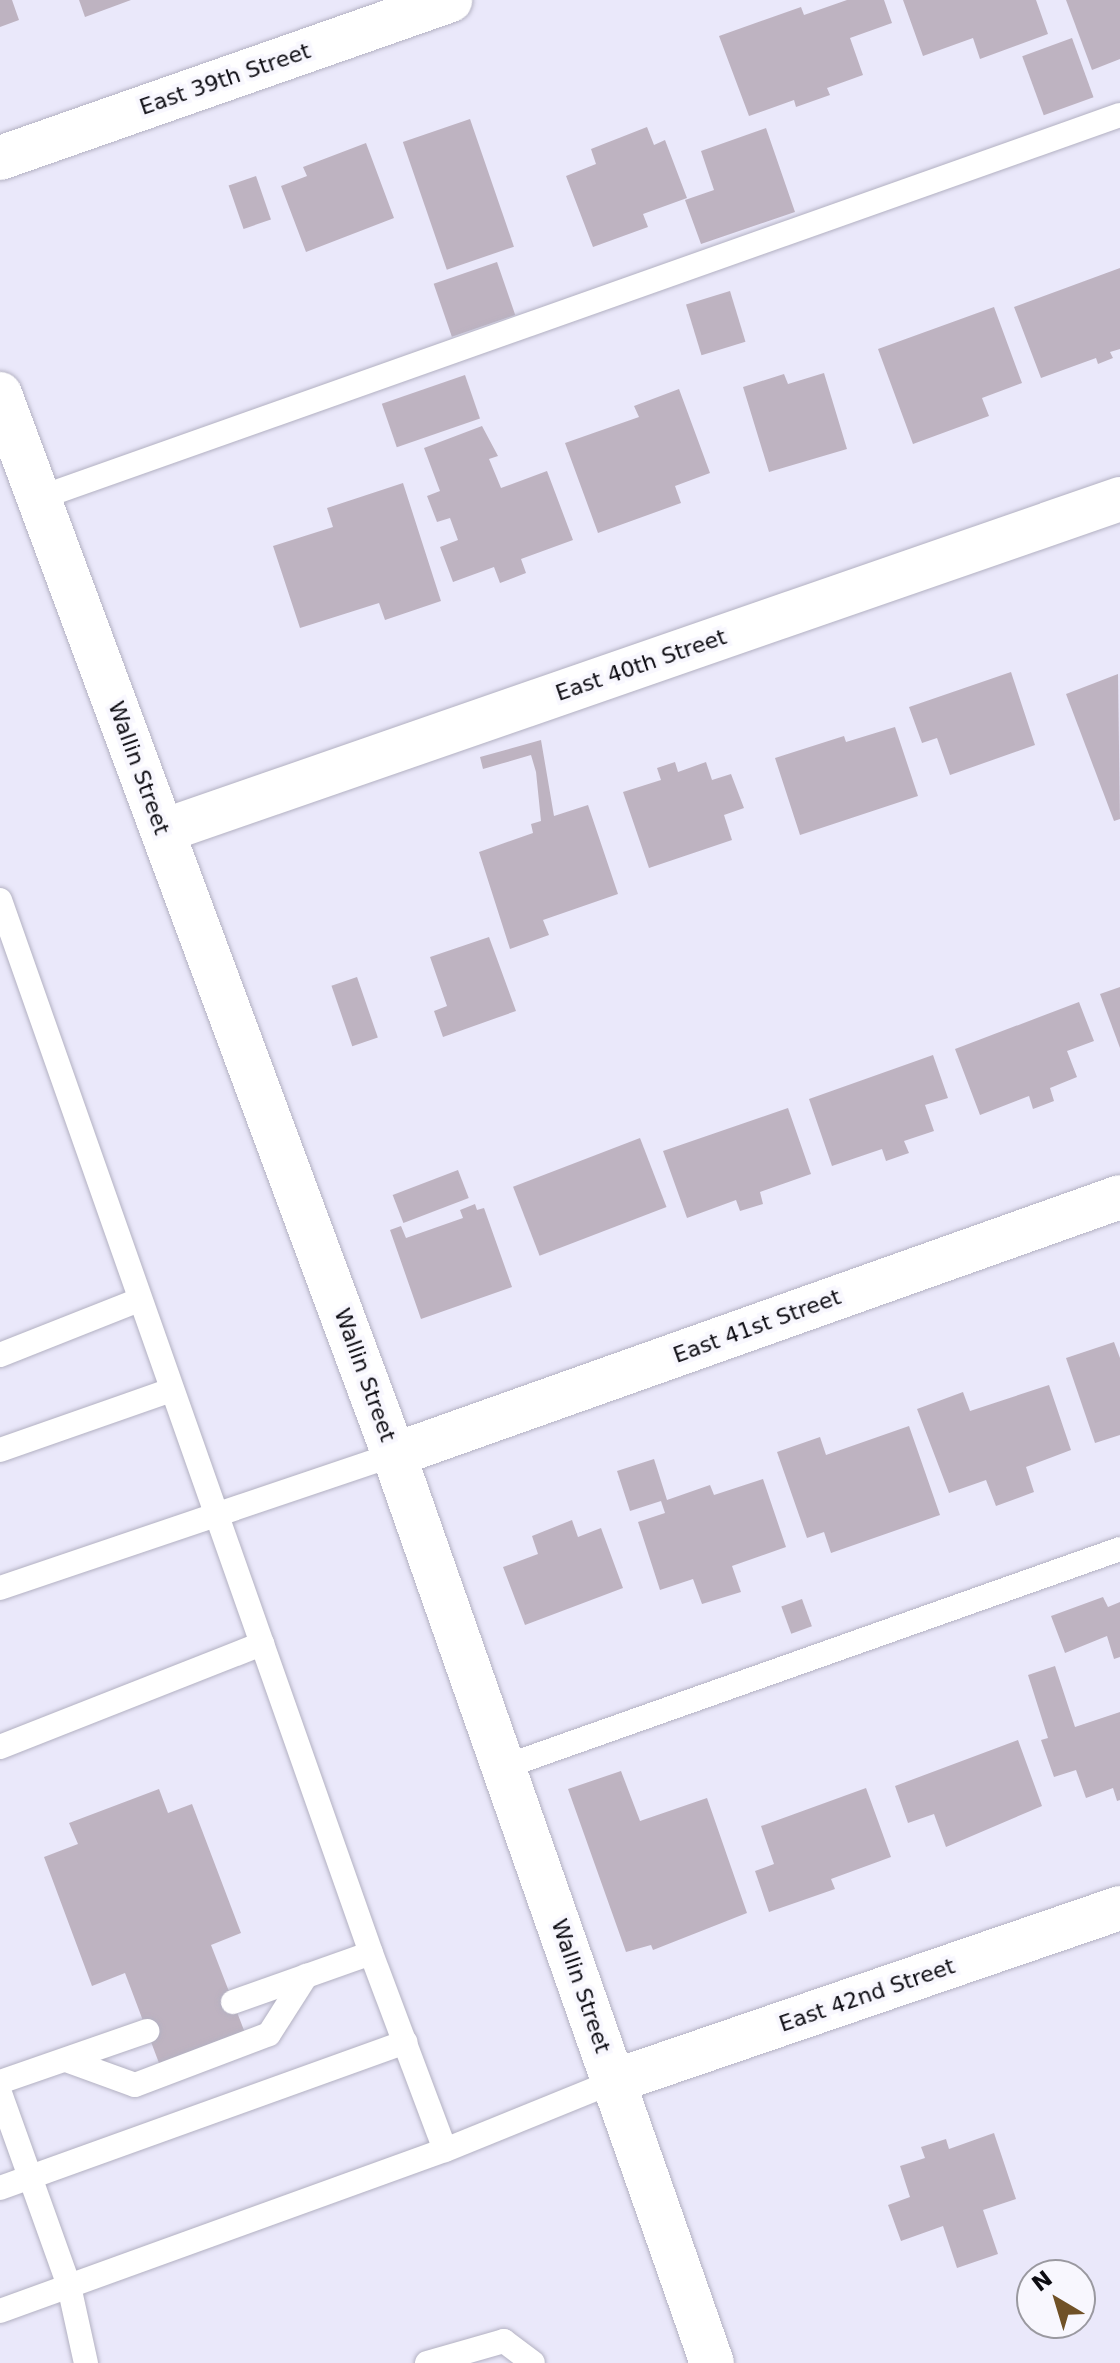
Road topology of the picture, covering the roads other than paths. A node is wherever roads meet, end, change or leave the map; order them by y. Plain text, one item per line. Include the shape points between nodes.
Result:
1 (450, 0) edge
2 (1120, 115) edge
3 (0, 158) edge
4 (0, 394) edge
5 (39, 498) junction
6 (1120, 499) edge
7 (163, 831) junction
8 (0, 900) edge
9 (1120, 1197) edge
10 (139, 1300) junction
11 (0, 1355) edge
12 (171, 1390) junction
13 (0, 1450) edge
14 (394, 1455) junction
15 (216, 1517) junction
16 (1120, 1549) edge
17 (0, 1588) edge
18 (262, 1644) junction
19 (0, 1747) edge
20 (504, 1767) junction
21 (1120, 1908) edge
22 (371, 1953) junction
23 (306, 1976) junction
24 (233, 2002) dead end
25 (147, 2031) dead end
26 (406, 2042) junction
27 (66, 2060) junction
28 (615, 2081) junction
29 (0, 2082) edge
30 (0, 2093) edge
31 (445, 2150) junction
32 (31, 2178) junction
33 (0, 2188) edge
34 (69, 2286) junction
35 (0, 2311) edge
36 (86, 2363) edge
37 (427, 2363) edge
38 (533, 2363) edge
39 (712, 2363) edge

1 - 3 street, East 39th Street
2 - 5 lane
4 - 5 street, Wallin Street
5 - 7 street, Wallin Street
6 - 7 street, East 40th Street
7 - 14 street, Wallin Street
8 - 10 lane
9 - 14 street, East 41st Street
10 - 11 lane
10 - 12 lane
12 - 13 lane
12 - 15 lane
14 - 15 lane
14 - 20 street, Wallin Street
15 - 17 lane
15 - 18 lane
16 - 20 lane
18 - 19 lane
18 - 22 lane
20 - 28 street, Wallin Street
21 - 28 street, East 42nd Street
22 - 23 lane
22 - 26 lane
23 - 24 lane
23 - 27 lane via 269,2034 135,2085
25 - 27 lane
26 - 31 lane
26 - 32 lane
27 - 29 lane
28 - 31 lane
28 - 39 street, Wallin Street
30 - 32 lane
31 - 34 lane
32 - 33 lane
32 - 34 lane
34 - 35 lane
34 - 36 lane
37 - 38 lane via 504,2341

